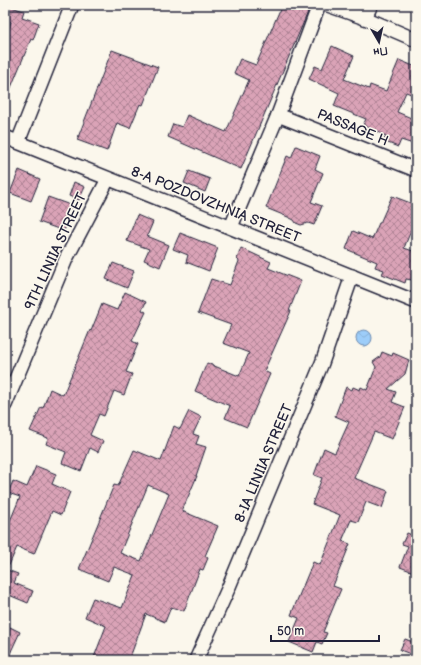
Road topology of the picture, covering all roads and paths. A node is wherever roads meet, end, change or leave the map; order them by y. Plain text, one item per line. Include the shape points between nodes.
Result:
1 (72, 5) edge
2 (319, 5) edge
3 (328, 5) edge
4 (371, 5) edge
5 (365, 18) junction
6 (416, 40) edge
7 (278, 115) junction
8 (5, 137) edge
9 (18, 142) junction
10 (416, 170) edge
11 (108, 179) junction
12 (231, 227) junction
13 (352, 276) junction
14 (416, 302) edge
15 (5, 405) edge
16 (196, 660) edge

1 - 9 street
2 - 7 street
3 - 5 street
4 - 5 street
5 - 6 street
7 - 10 street, PASSAGE H
7 - 12 street
8 - 9 street, 8-A POZDOVZHNIA STREET
9 - 11 street, 8-A POZDOVZHNIA STREET
11 - 12 street, 8-A POZDOVZHNIA STREET
11 - 15 street, 9TH LINIIA STREET via 66,259
12 - 13 street, 8-A POZDOVZHNIA STREET
13 - 14 street, 8-A POZDOVZHNIA STREET
13 - 16 street, 8-IA LINIIA STREET via 322,363

